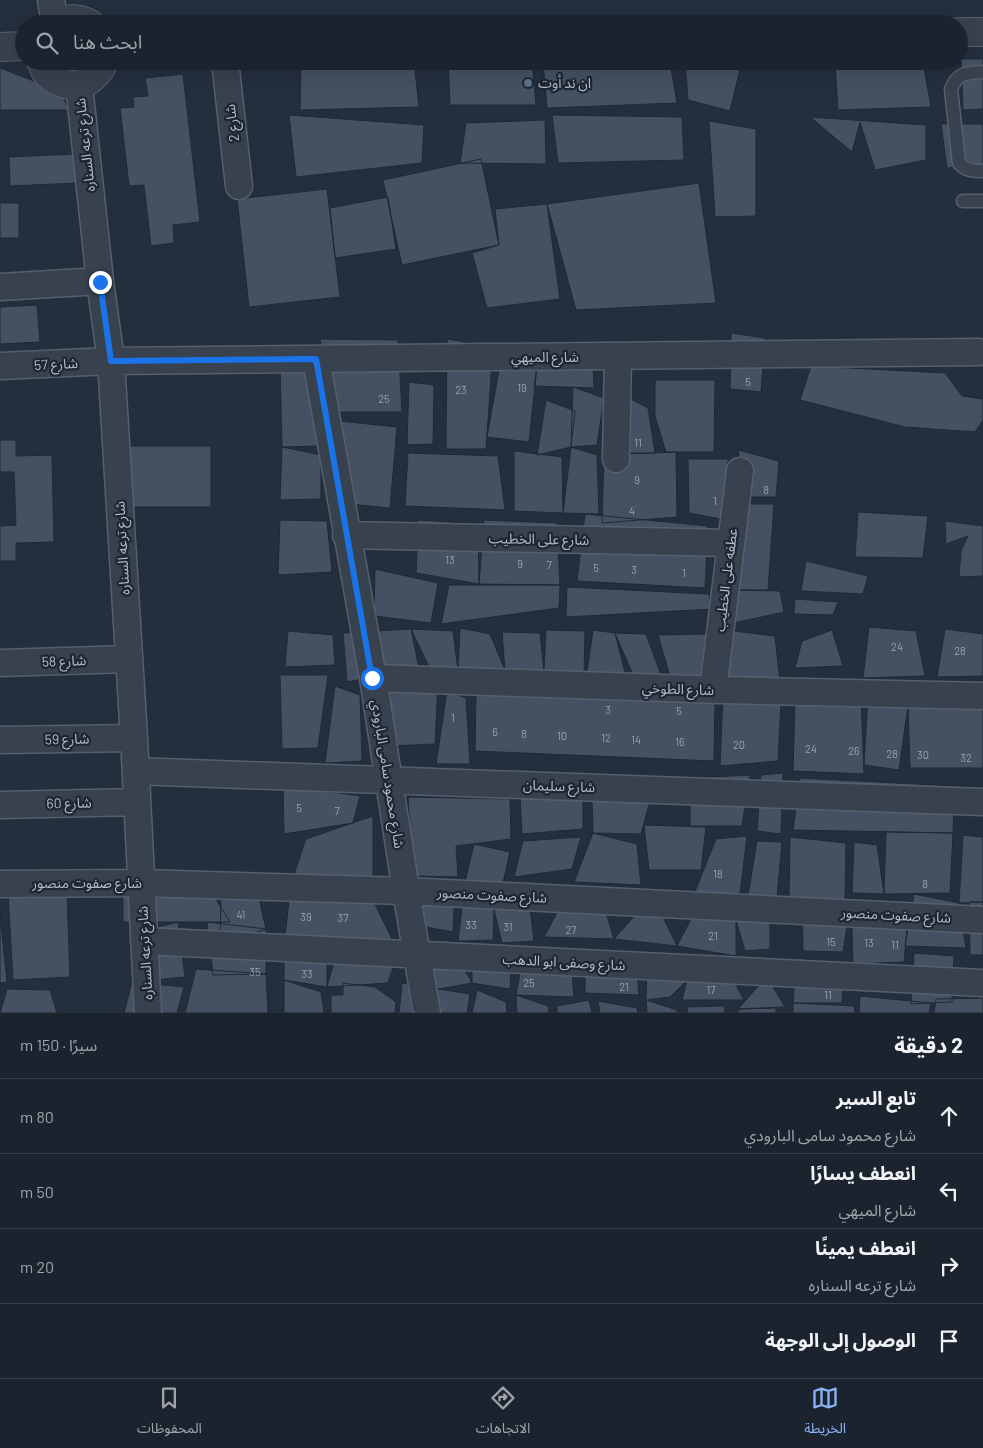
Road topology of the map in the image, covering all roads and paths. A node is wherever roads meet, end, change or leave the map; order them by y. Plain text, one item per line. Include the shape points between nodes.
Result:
1 (51, 0) edge
2 (54, 15) edge
3 (968, 32) edge
4 (983, 32) edge
5 (15, 46) edge
6 (0, 47) edge
7 (45, 70) edge
8 (98, 70) edge
9 (226, 70) edge
10 (983, 72) edge
11 (79, 85) junction
12 (983, 171) edge
13 (239, 186) dead end
14 (963, 201) dead end
15 (983, 201) edge
16 (100, 282) junction
17 (0, 287) edge
18 (979, 352) dead end
19 (618, 356) junction
20 (316, 359) junction
21 (111, 361) junction
22 (0, 366) edge
23 (616, 459) dead end
24 (740, 471) dead end
25 (346, 536) junction
26 (731, 543) junction
27 (129, 659) junction
28 (0, 663) edge
29 (372, 678) junction
30 (713, 690) junction
31 (983, 696) edge
32 (134, 738) junction
33 (0, 740) edge
34 (136, 771) junction
35 (389, 780) junction
36 (137, 802) junction
37 (983, 802) edge
38 (0, 805) edge
39 (142, 883) junction
40 (0, 884) edge
41 (406, 891) junction
42 (983, 920) edge
43 (144, 941) junction
44 (416, 955) junction
45 (983, 983) edge
46 (148, 1013) edge
47 (427, 1013) edge

1 - 2 street
3 - 4 street
5 - 6 street
7 - 11 street via 58,81
8 - 11 street
9 - 13 street, شارع 2
10 - 12 lane via 962,74 951,89 959,163 965,169
11 - 16 street, شارع ترعه السناره
14 - 15 lane
16 - 17 street
16 - 21 street, شارع ترعه السناره
18 - 19 street, شارع الميهي
19 - 20 street, شارع الميهي
19 - 23 street
20 - 21 street, شارع الميهي
20 - 25 street, شارع محمود سامى البارودي
21 - 22 street, شارع 57
21 - 27 street, شارع ترعه السناره
24 - 26 street, عطفه على الخطيب
25 - 26 street, شارع على الخطيب
25 - 29 street, شارع محمود سامى البارودي
26 - 30 street, عطفه على الخطيب
27 - 28 street, شارع 58
27 - 32 street, شارع ترعه السناره
29 - 30 street, شارع الطوخي
29 - 35 street, شارع محمود سامى البارودي
30 - 31 street, شارع الطوخي
32 - 33 street, شارع 59
32 - 34 street, شارع ترعه السناره
34 - 35 street, شارع سليمان
34 - 36 street, شارع ترعه السناره
35 - 37 street, شارع سليمان
35 - 41 street, شارع محمود سامى البارودي
36 - 38 street, شارع 60
36 - 39 street, شارع ترعه السناره
39 - 40 street, شارع صفوت منصور
39 - 41 street, شارع صفوت منصور
39 - 43 street, شارع ترعه السناره
41 - 42 street, شارع صفوت منصور
41 - 44 street, شارع محمود سامى البارودي
43 - 44 street, شارع وصفى ابو الدهب
43 - 46 street, شارع ترعه السناره
44 - 45 street, شارع وصفى ابو الدهب
44 - 47 street, شارع محمود سامى البارودي

